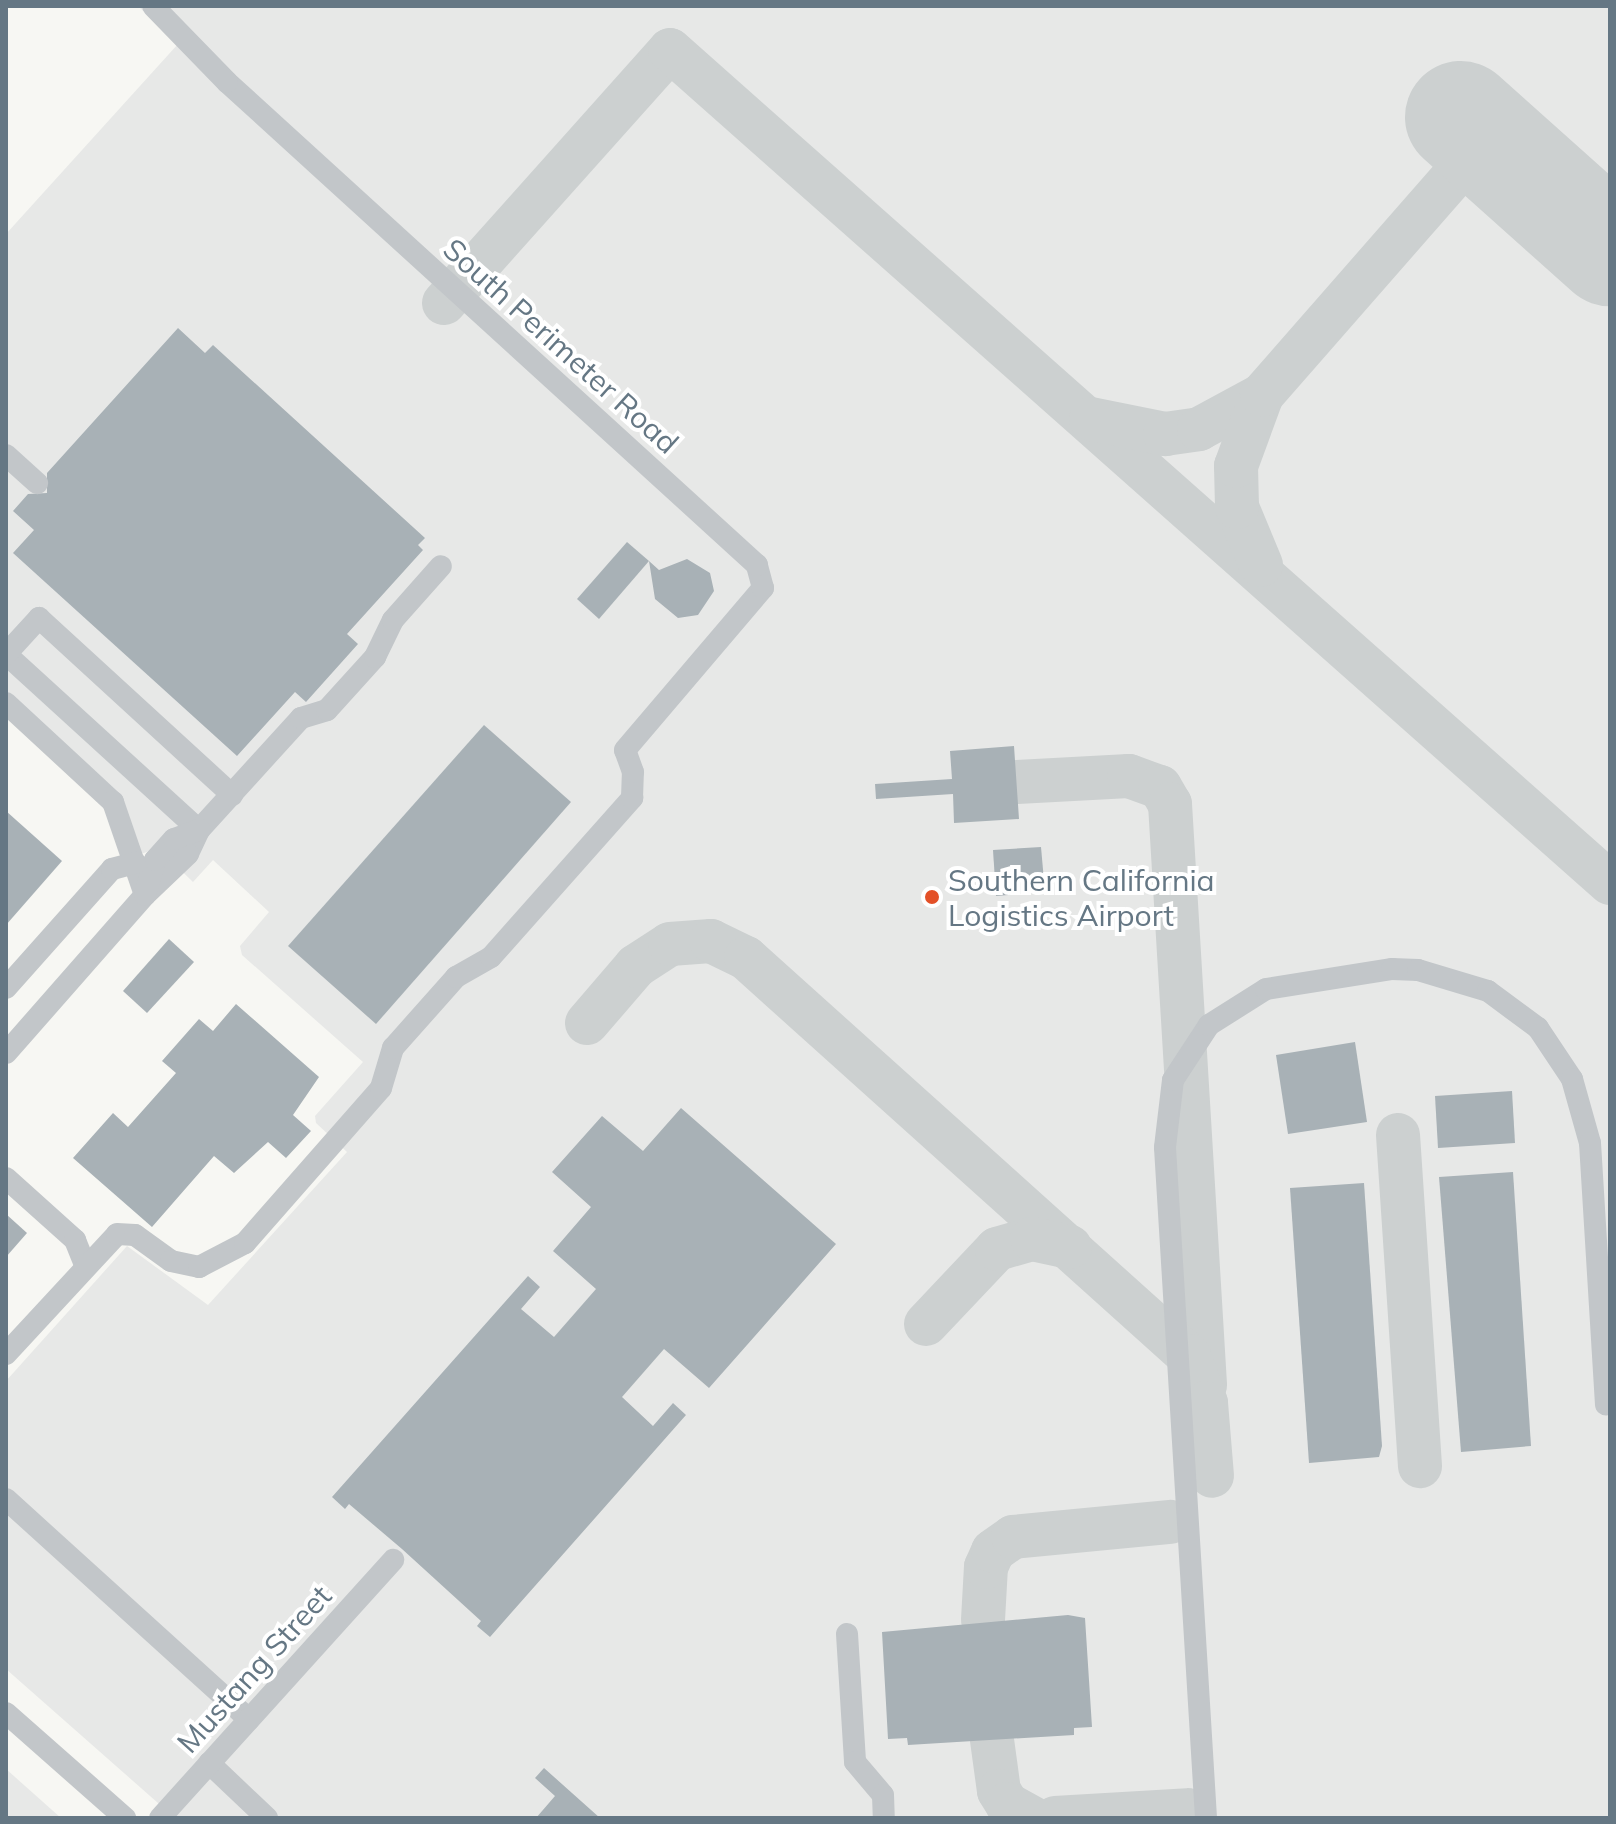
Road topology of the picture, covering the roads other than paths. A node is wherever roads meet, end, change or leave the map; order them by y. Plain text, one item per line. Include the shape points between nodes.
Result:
1 (153, 6) edge
2 (6, 455) edge
3 (37, 483) dead end
4 (441, 566) dead end
5 (6, 654) edge
6 (6, 703) edge
7 (232, 795) junction
8 (199, 830) junction
9 (135, 863) junction
10 (145, 895) junction
11 (6, 988) edge
12 (6, 1053) edge
13 (6, 1178) edge
14 (85, 1265) junction
15 (6, 1354) edge
16 (1606, 1405) dead end
17 (6, 1499) edge
18 (393, 1560) dead end
19 (847, 1634) dead end
20 (6, 1713) edge
21 (249, 1719) junction
22 (209, 1763) junction
23 (125, 1818) edge
24 (160, 1818) edge
25 (267, 1818) edge
26 (884, 1818) edge
27 (1206, 1818) edge

1 - 14 street, South Perimeter Road via 227,82 757,565 763,588 625,750 633,772 632,798 491,957 456,977 393,1048 381,1088 245,1243 199,1267 171,1261 125,1232
2 - 3 street
4 - 7 street via 327,710 301,718
5 - 7 street via 39,618
5 - 8 street
6 - 9 street via 113,802
7 - 8 street
8 - 10 street via 174,839 155,860
9 - 10 street
9 - 11 street via 112,869
10 - 12 street
13 - 14 street via 75,1240
14 - 15 street
16 - 27 street via 1590,1143 1572,1079 1538,1028 1488,991 1392,969 1266,989 1209,1025 1173,1080 1165,1147
17 - 21 street
18 - 21 street, Mustang Street
19 - 26 street via 855,1762 883,1795
20 - 23 street
21 - 22 street, Mustang Street
22 - 24 street, Mustang Street
22 - 25 street

